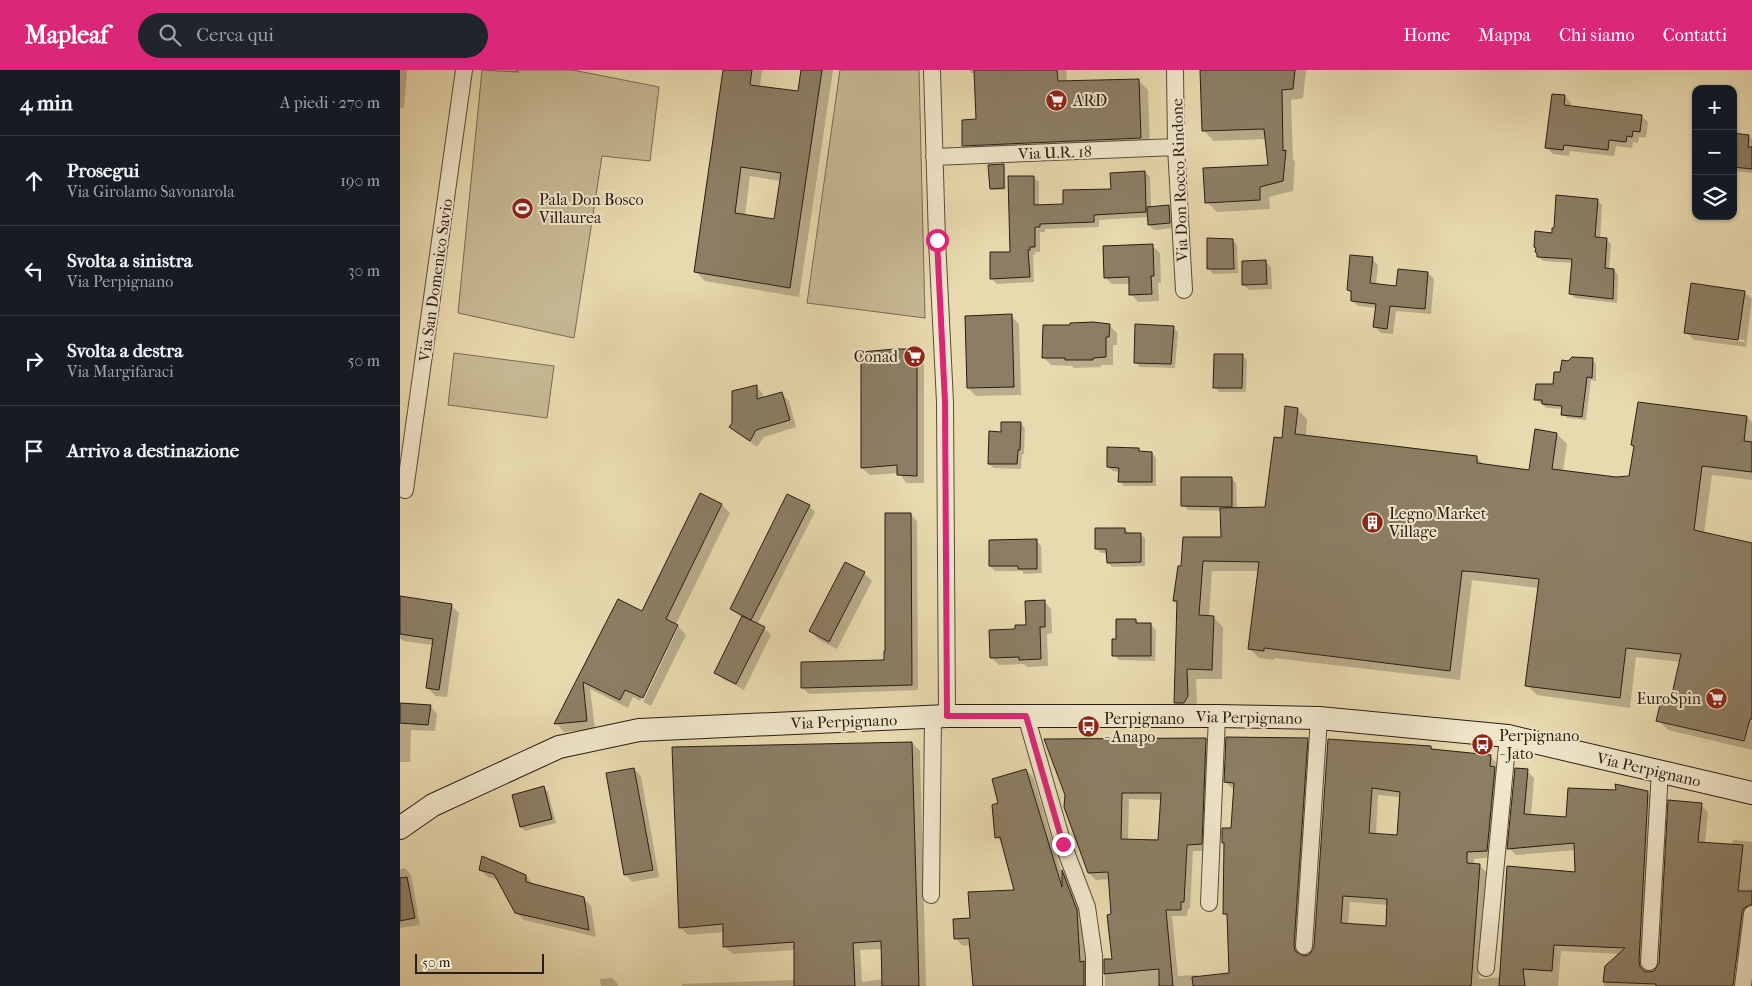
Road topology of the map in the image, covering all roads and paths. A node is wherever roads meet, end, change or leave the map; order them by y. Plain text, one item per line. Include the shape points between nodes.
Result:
1 (464, 70) edge
2 (932, 70) edge
3 (1175, 70) edge
4 (1176, 147) junction
5 (934, 157) junction
6 (1184, 290) dead end
7 (405, 490) dead end
8 (1026, 716) junction
9 (1217, 716) junction
10 (940, 717) junction
11 (1319, 718) junction
12 (1508, 736) junction
13 (1660, 772) junction
14 (1752, 793) edge
15 (400, 828) edge
16 (931, 895) dead end
17 (1209, 903) dead end
18 (1752, 914) edge
19 (1304, 946) dead end
20 (1649, 962) dead end
21 (1486, 968) dead end
22 (1094, 986) edge
23 (1743, 986) edge

1 - 7 street, Via San Domenico Savio
2 - 5 street
3 - 4 street, Via Don Rocco Rindone
4 - 5 street, Via U.R. 18
4 - 6 street, Via Don Rocco Rindone
5 - 10 street via 945,402
8 - 9 street, Via Perpignano
8 - 10 street, Via Perpignano
8 - 22 street via 1063,844 1087,907 1094,956
9 - 11 street, Via Perpignano
9 - 17 street
10 - 15 street, Via Perpignano via 639,730 559,747 433,805
10 - 16 street
11 - 12 street, Via Perpignano
11 - 19 street
12 - 13 street, Via Perpignano
12 - 21 street
13 - 14 street, Via Perpignano
13 - 20 street
18 - 23 street

